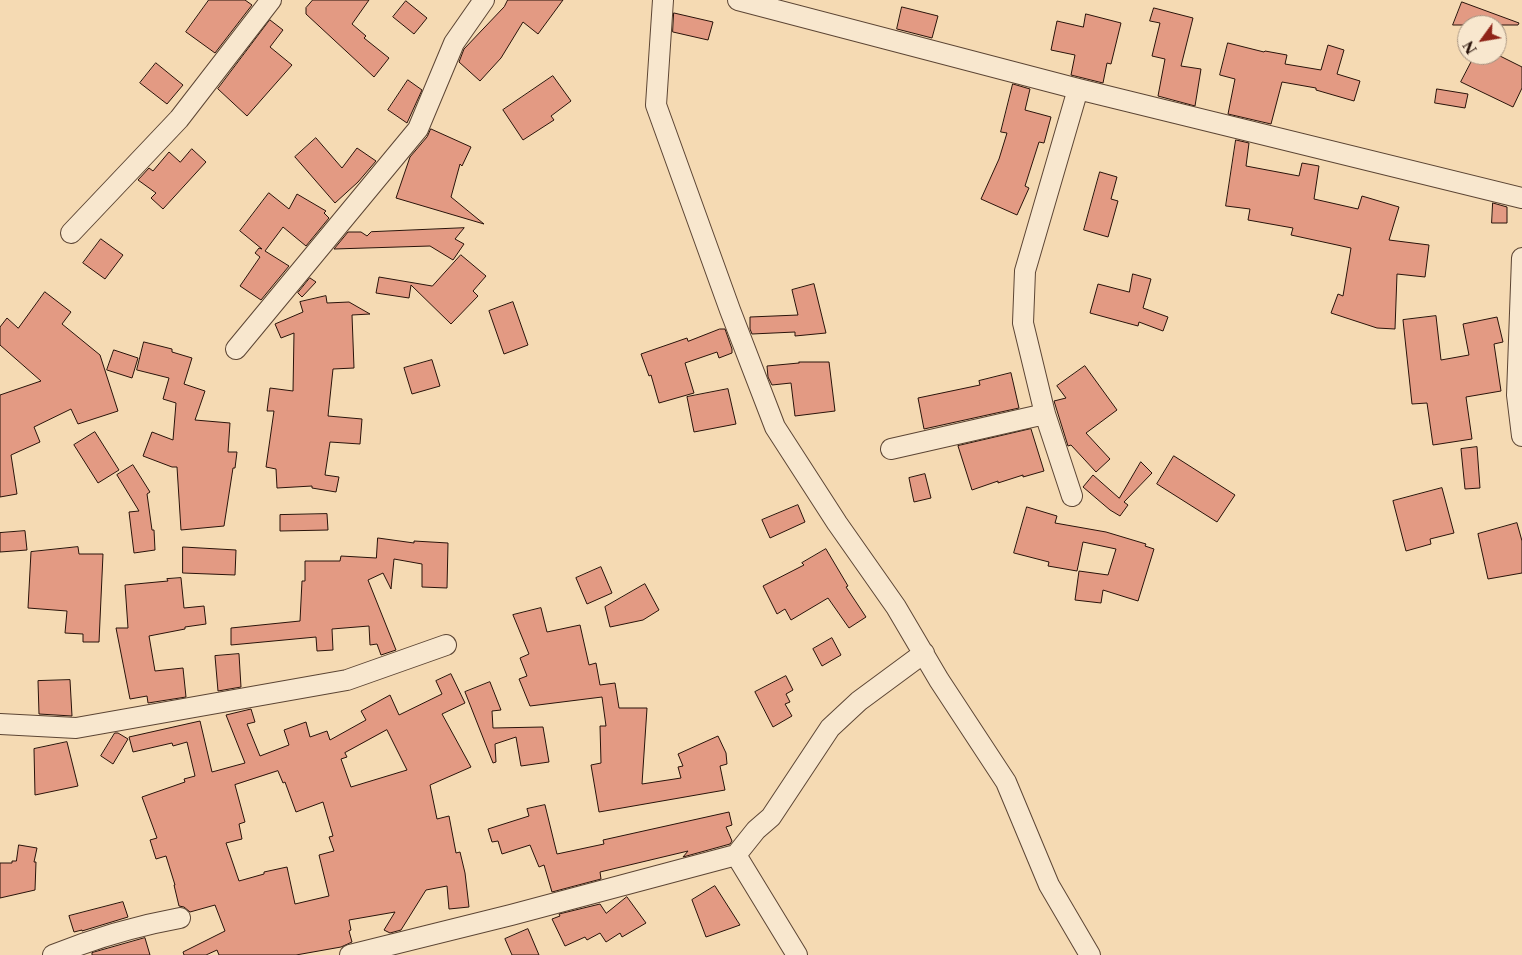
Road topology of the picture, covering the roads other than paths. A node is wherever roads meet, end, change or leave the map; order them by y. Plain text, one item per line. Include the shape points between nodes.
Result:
1 (271, 0) edge
2 (484, 0) edge
3 (663, 0) edge
4 (738, 0) edge
5 (1078, 89) junction
6 (1522, 198) edge
7 (70, 233) dead end
8 (1522, 258) edge
9 (236, 349) dead end
10 (1045, 414) junction
11 (1522, 436) edge
12 (891, 449) dead end
13 (1072, 496) dead end
14 (446, 645) dead end
15 (924, 653) junction
16 (0, 724) edge
17 (736, 855) junction
18 (180, 918) dead end
19 (53, 955) edge
20 (350, 955) edge
21 (797, 955) edge
22 (1090, 955) edge

1 - 7 street via 179,119
2 - 9 street via 454,43 418,130
3 - 15 street via 656,104 775,427
4 - 5 street
5 - 6 street
5 - 10 street via 1025,271 1023,323
8 - 11 street via 1517,394
10 - 12 street
10 - 13 street
14 - 16 street via 347,680 76,728
15 - 17 street via 859,701 830,728 770,817
15 - 22 street via 1006,782 1050,885
17 - 20 street
17 - 21 street
18 - 19 street via 102,936

